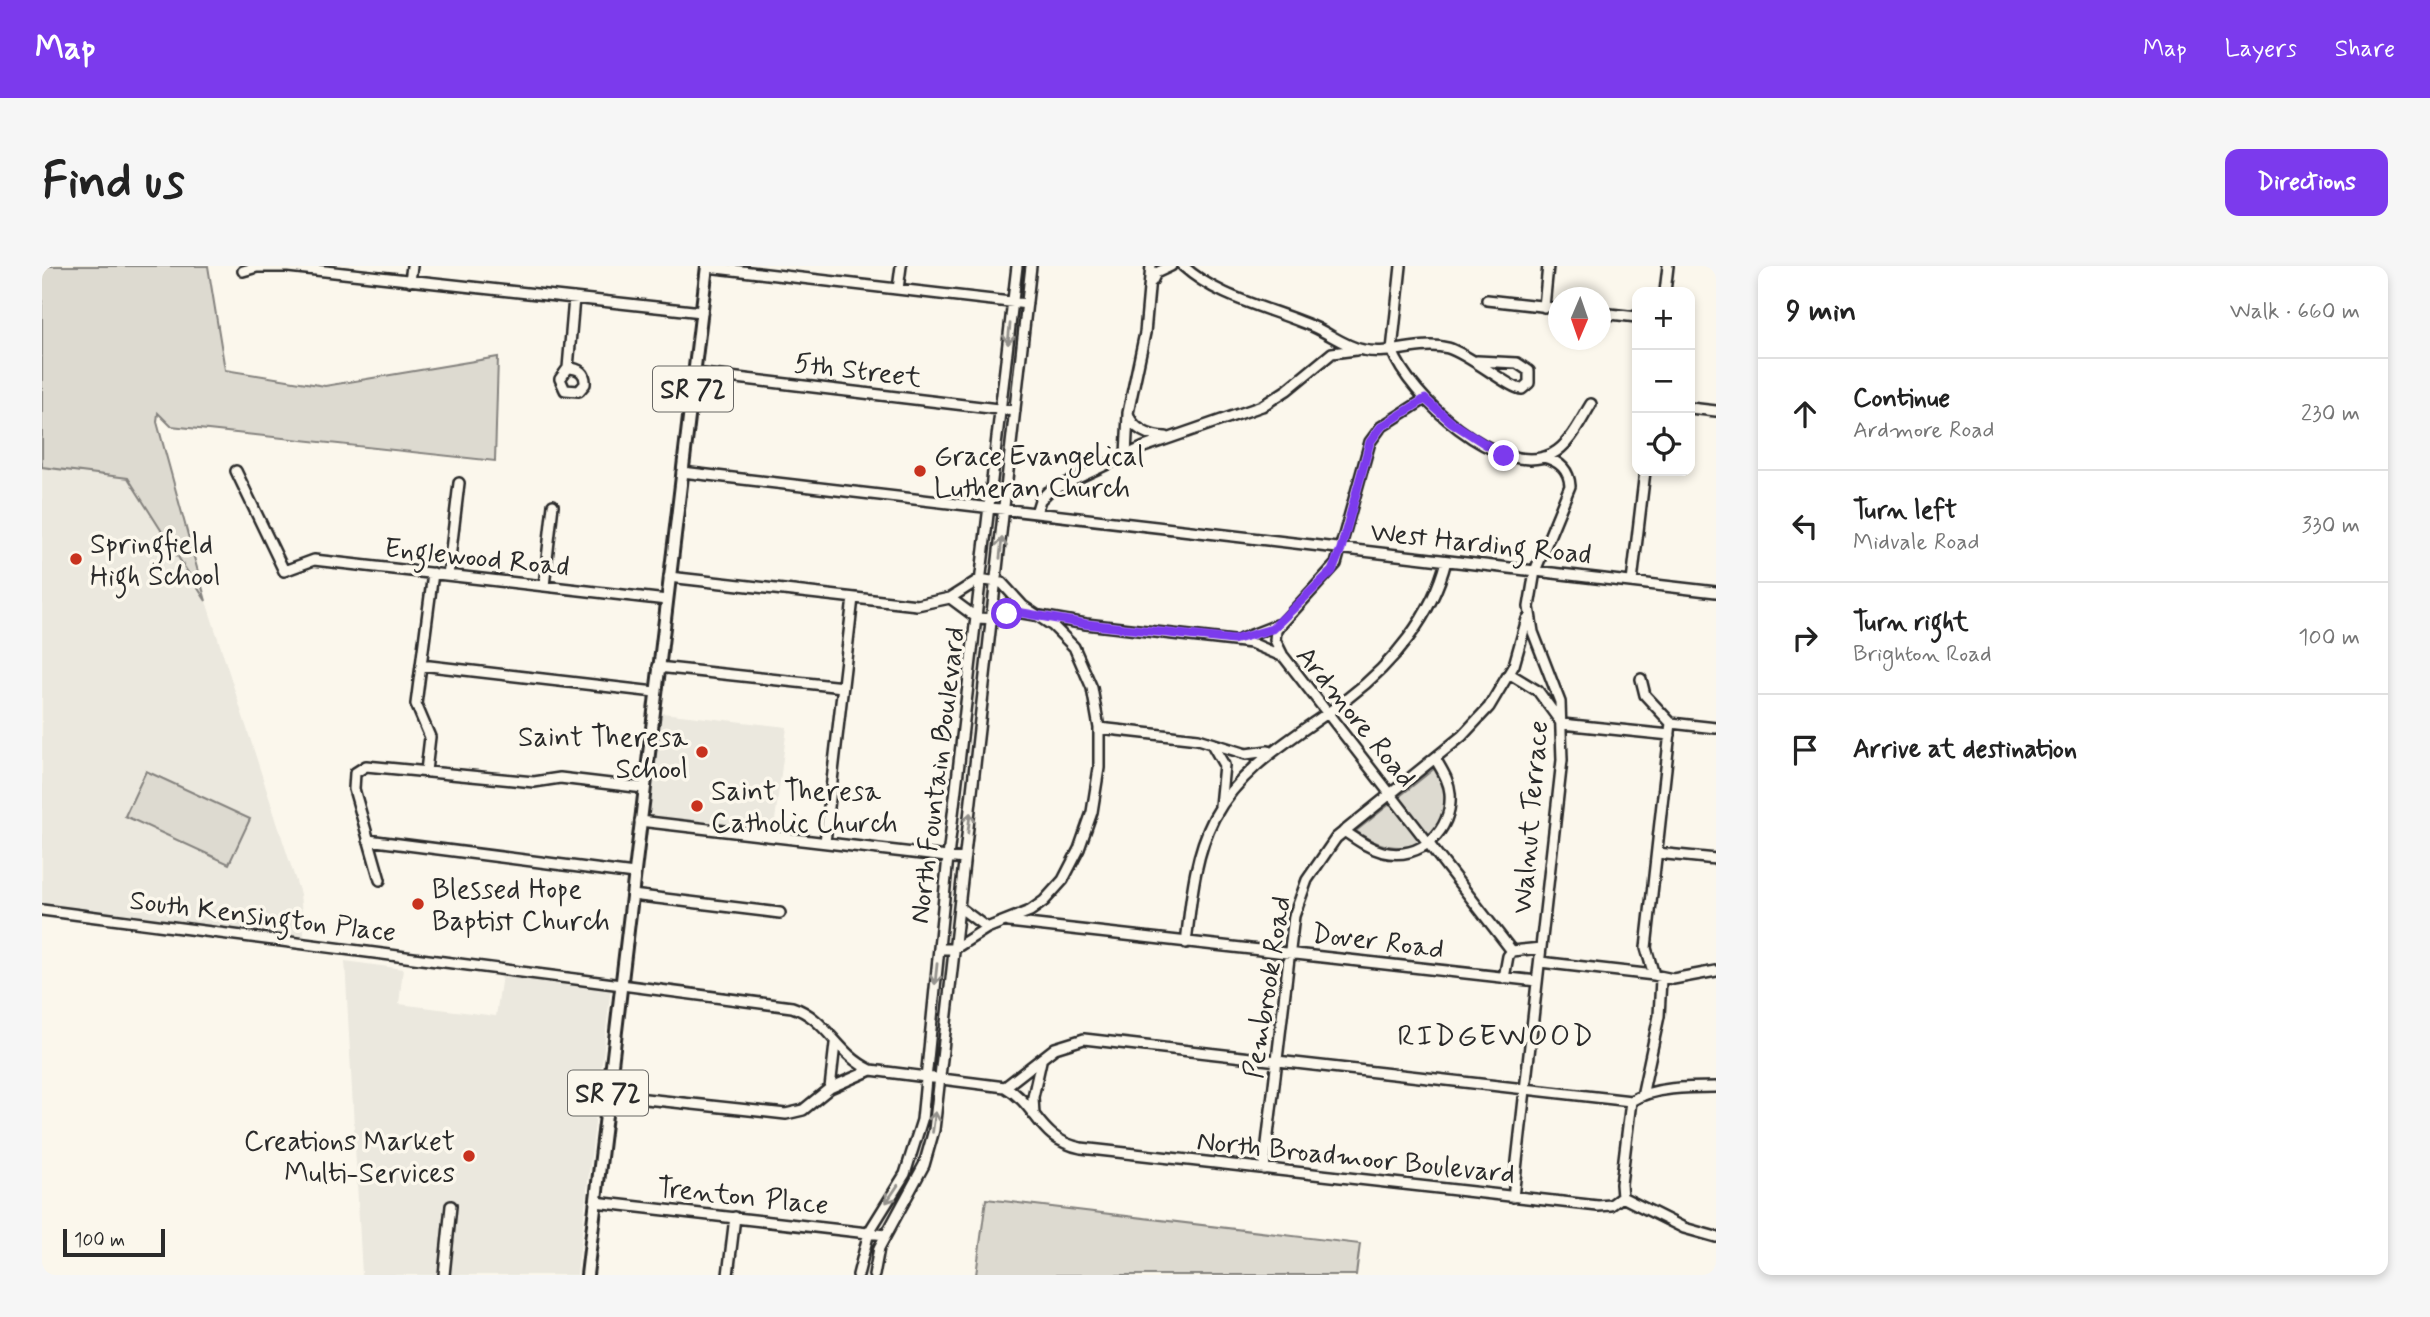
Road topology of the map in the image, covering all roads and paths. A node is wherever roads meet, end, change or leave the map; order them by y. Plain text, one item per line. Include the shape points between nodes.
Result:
1 (412, 266) edge
2 (901, 266) edge
3 (1017, 266) edge
4 (1031, 266) edge
5 (1151, 266) edge
6 (1173, 266) edge
7 (1401, 266) edge
8 (1548, 266) edge
9 (1668, 266) edge
10 (707, 267) edge
11 (1186, 268) edge
12 (243, 271) dead end
13 (410, 281) junction
14 (1150, 286) junction
15 (1666, 287) edge
16 (898, 289) junction
17 (574, 298) junction
18 (1487, 300) dead end
19 (1013, 303) junction
20 (1027, 304) junction
21 (1544, 307) junction
22 (1548, 307) edge
23 (702, 312) junction
24 (1611, 314) edge
25 (1632, 316) edge
26 (1363, 350) junction
27 (1392, 350) junction
28 (1477, 360) junction
29 (568, 368) dead end
30 (695, 373) junction
31 (1425, 399) junction
32 (1591, 404) dead end
33 (1002, 409) junction
34 (1695, 409) edge
35 (1015, 411) junction
36 (1716, 411) edge
37 (1128, 413) junction
38 (1176, 436) junction
39 (1126, 455) junction
40 (1543, 457) junction
41 (236, 471) dead end
42 (682, 472) junction
43 (1644, 476) edge
44 (459, 483) dead end
45 (553, 505) dead end
46 (990, 509) junction
47 (1005, 510) junction
48 (1036, 513) junction
49 (1341, 549) junction
50 (1446, 561) junction
51 (1535, 571) junction
52 (432, 573) junction
53 (448, 575) junction
54 (669, 577) junction
55 (980, 579) junction
56 (997, 582) junction
57 (1632, 582) junction
58 (544, 586) junction
59 (1716, 592) edge
60 (853, 598) junction
61 (950, 598) junction
62 (667, 600) junction
63 (1529, 607) junction
64 (1037, 616) junction
65 (976, 618) junction
66 (993, 620) junction
67 (1281, 622) junction
68 (1233, 640) junction
69 (1284, 657) junction
70 (421, 665) junction
71 (658, 667) junction
72 (1510, 674) junction
73 (1641, 679) dead end
74 (843, 687) junction
75 (655, 692) junction
76 (1328, 713) junction
77 (1671, 723) junction
78 (1562, 724) junction
79 (1099, 728) junction
80 (1716, 728) edge
81 (1670, 735) junction
82 (1211, 744) junction
83 (1277, 747) junction
84 (1435, 758) junction
85 (426, 771) junction
86 (644, 788) junction
87 (1391, 793) junction
88 (1219, 811) junction
89 (640, 821) junction
90 (1344, 831) junction
91 (368, 840) junction
92 (825, 842) junction
93 (1429, 844) junction
94 (1657, 853) junction
95 (948, 857) junction
96 (964, 859) junction
97 (1716, 859) edge
98 (634, 874) junction
99 (380, 880) dead end
100 (632, 895) junction
101 (1044, 901) junction
102 (959, 907) junction
103 (42, 911) edge
104 (780, 913) dead end
105 (1004, 922) junction
106 (1054, 927) junction
107 (987, 928) junction
108 (1186, 943) junction
109 (939, 948) junction
110 (1541, 948) junction
111 (954, 949) junction
112 (1512, 951) junction
113 (1289, 953) junction
114 (1540, 962) junction
115 (1716, 971) edge
116 (1657, 977) junction
117 (1504, 978) junction
118 (1538, 981) junction
119 (621, 987) junction
120 (835, 1044) junction
121 (1277, 1060) junction
122 (1041, 1061) junction
123 (871, 1070) junction
124 (925, 1077) junction
125 (940, 1078) junction
126 (1005, 1087) junction
127 (1716, 1087) edge
128 (830, 1088) junction
129 (1525, 1089) junction
130 (608, 1095) junction
131 (1643, 1096) junction
132 (1631, 1101) junction
133 (1034, 1115) junction
134 (1264, 1169) junction
135 (1513, 1197) junction
136 (1622, 1197) junction
137 (596, 1202) junction
138 (452, 1206) dead end
139 (735, 1217) junction
140 (869, 1232) junction
141 (885, 1235) junction
142 (1716, 1237) edge
143 (444, 1275) edge
144 (587, 1275) edge
145 (728, 1275) edge
146 (858, 1275) edge
147 (874, 1275) edge

1 - 13 street
2 - 16 street
3 - 19 street, North Fountain Boulevard
4 - 20 street, North Fountain Boulevard
5 - 14 street
6 - 11 street
6 - 14 street via 1156,273
7 - 27 street
8 - 21 street
9 - 15 street
10 - 16 street
10 - 23 main road, SR 72
11 - 26 street via 1232,298 1297,320
12 - 13 street via 288,267
13 - 17 street
14 - 37 street
16 - 19 street
17 - 23 street
17 - 29 street
18 - 21 street
19 - 20 street
19 -> 33 street, North Fountain Boulevard
20 - 35 street, North Fountain Boulevard
21 - 22 street
23 - 30 main road, SR 72
24 - 25 street
26 - 27 street
26 - 38 street via 1340,349 1262,405
27 - 28 street via 1435,345
27 - 31 street
28 - 28 street via 1517,363 1529,371 1529,383 1513,388
30 - 33 street, 5th Street
30 - 42 main road, SR 72
31 - 40 street via 1493,450 1514,458
31 - 49 street via 1381,427 1370,442
32 - 40 street via 1561,447
33 - 35 street, 5th Street
33 - 46 street, North Fountain Boulevard
34 - 36 street
35 - 47 street, North Fountain Boulevard
37 - 38 street via 1131,422 1145,432
37 - 39 street
38 - 39 street
39 - 48 street via 1048,492
40 - 51 street, Walnut Terrace via 1564,468 1570,486
41 - 52 street, Englewood Road via 284,571 314,560
42 - 46 street, West Harding Road
42 - 54 main road, SR 72
43 - 57 street
44 - 53 street
45 - 58 street
46 - 47 street, West Harding Road
46 - 55 street, North Fountain Boulevard
47 - 48 street, West Harding Road
56 -> 47 street, North Fountain Boulevard
48 - 49 street, West Harding Road
49 - 50 street, West Harding Road
49 - 67 street via 1332,571
50 - 51 street, West Harding Road
50 - 76 street via 1430,602 1407,639 1365,685
51 - 57 street, West Harding Road
51 - 63 street, Walnut Terrace
52 - 53 street, Englewood Road
52 - 70 street
53 - 58 street, Englewood Road
54 - 60 street
54 - 62 main road, SR 72
55 - 56 street
55 - 61 street
55 - 65 street, North Fountain Boulevard
56 - 64 street
56 - 66 street, North Fountain Boulevard
57 - 59 street, West Harding Road
58 - 62 street, Englewood Road
60 - 61 street via 918,605
60 - 74 street
61 - 65 street
62 - 71 main road, SR 72
63 - 72 street, Pembrook Road
63 - 78 street, Walnut Terrace via 1533,632 1556,688
64 - 66 street, Ardmore Road via 1017,612
64 - 68 street, Ardmore Road
64 - 79 street via 1065,637 1077,653 1092,688
65 - 66 street, Ardmore Road
65 - 95 street, North Fountain Boulevard
96 -> 66 street, North Fountain Boulevard
67 - 68 street via 1260,634
67 - 69 street via 1275,640
68 - 69 street, Ardmore Road via 1260,645
69 - 76 street, Ardmore Road
70 - 75 street
70 - 85 street via 416,704 430,737
71 - 74 street
71 - 75 main road, SR 72
72 - 78 street via 1538,691
72 - 84 street, Pembrook Road via 1475,724
73 - 77 street via 1645,695
74 - 92 street
75 - 86 main road, SR 72
76 - 83 street
76 - 87 street, Ardmore Road
77 - 80 street
77 - 81 street
78 - 81 street
78 - 110 street, Walnut Terrace
79 - 82 street
79 - 101 street via 1099,768 1087,830 1072,864
81 - 94 street
82 - 83 street via 1245,754
82 - 88 street via 1223,765
83 - 88 street via 1248,772
84 - 87 street, Pembrook Road
84 - 93 street via 1448,783 1450,803 1445,821
85 - 86 street
85 - 91 street via 359,768 354,789
86 - 89 main road, SR 72
87 - 90 street, Pembrook Road
87 - 93 street, Ardmore Road
88 - 108 street via 1196,866
89 - 92 street
89 - 98 main road, SR 72
90 - 93 street via 1392,853
90 - 113 street, Pembrook Road via 1323,852 1307,880 1294,916
91 - 98 street
91 - 99 street
92 - 95 street
93 - 112 street, Ardmore Road
94 - 97 street
94 - 116 street via 1646,948
95 - 96 street
95 - 109 street, North Fountain Boulevard
96 - 102 street, North Fountain Boulevard
98 - 100 main road, SR 72
100 - 104 street
100 - 119 main road, SR 72
101 - 105 street
101 - 106 street via 1042,918
102 - 107 street
102 - 111 street, North Fountain Boulevard
103 - 119 street, South Kensington Place
105 - 106 street, Dover Road
105 - 107 street
106 - 108 street, Dover Road
107 - 111 street
108 - 113 street, Dover Road
109 - 111 street
109 -> 124 street, North Fountain Boulevard
110 - 112 street
110 - 114 street, Walnut Terrace
111 - 125 street, North Fountain Boulevard
112 - 117 street
113 - 117 street, Dover Road
113 - 121 street, Pembrook Road
114 - 116 street
114 - 118 street, Walnut Terrace
115 - 116 street
116 - 131 street via 1659,1016
117 - 118 street, Dover Road
118 - 129 street, Walnut Terrace
119 - 120 street, South Kensington Place via 792,1007 812,1015
119 - 130 main road, SR 72
120 - 123 street, South Kensington Place
120 - 128 street
121 - 122 street via 1084,1039 1055,1048
121 - 129 street
121 - 134 street, Pembrook Road
122 - 126 street
122 - 133 street
123 - 124 street
123 - 128 street
124 - 125 street
124 -> 140 street, North Fountain Boulevard via 920,1129 905,1174
125 - 126 street
141 -> 125 street, North Fountain Boulevard via 925,1165
126 - 133 street, North Broadmoor Boulevard via 1018,1094
127 - 131 street
128 - 130 street via 803,1110 786,1114
129 - 132 street
129 - 135 street, Walnut Terrace
130 - 137 main road, SR 72
131 - 132 street
132 - 136 street
133 - 134 street, North Broadmoor Boulevard via 1048,1134 1069,1146
134 - 135 street, North Broadmoor Boulevard
135 - 136 street, North Broadmoor Boulevard via 1606,1206
136 - 142 street via 1684,1228
137 - 139 street, Trenton Place
137 - 144 main road, SR 72
138 - 143 street
139 - 140 street, Trenton Place
139 - 145 street
140 - 141 street, Trenton Place
140 - 146 street, North Fountain Boulevard
141 - 147 street, North Fountain Boulevard

